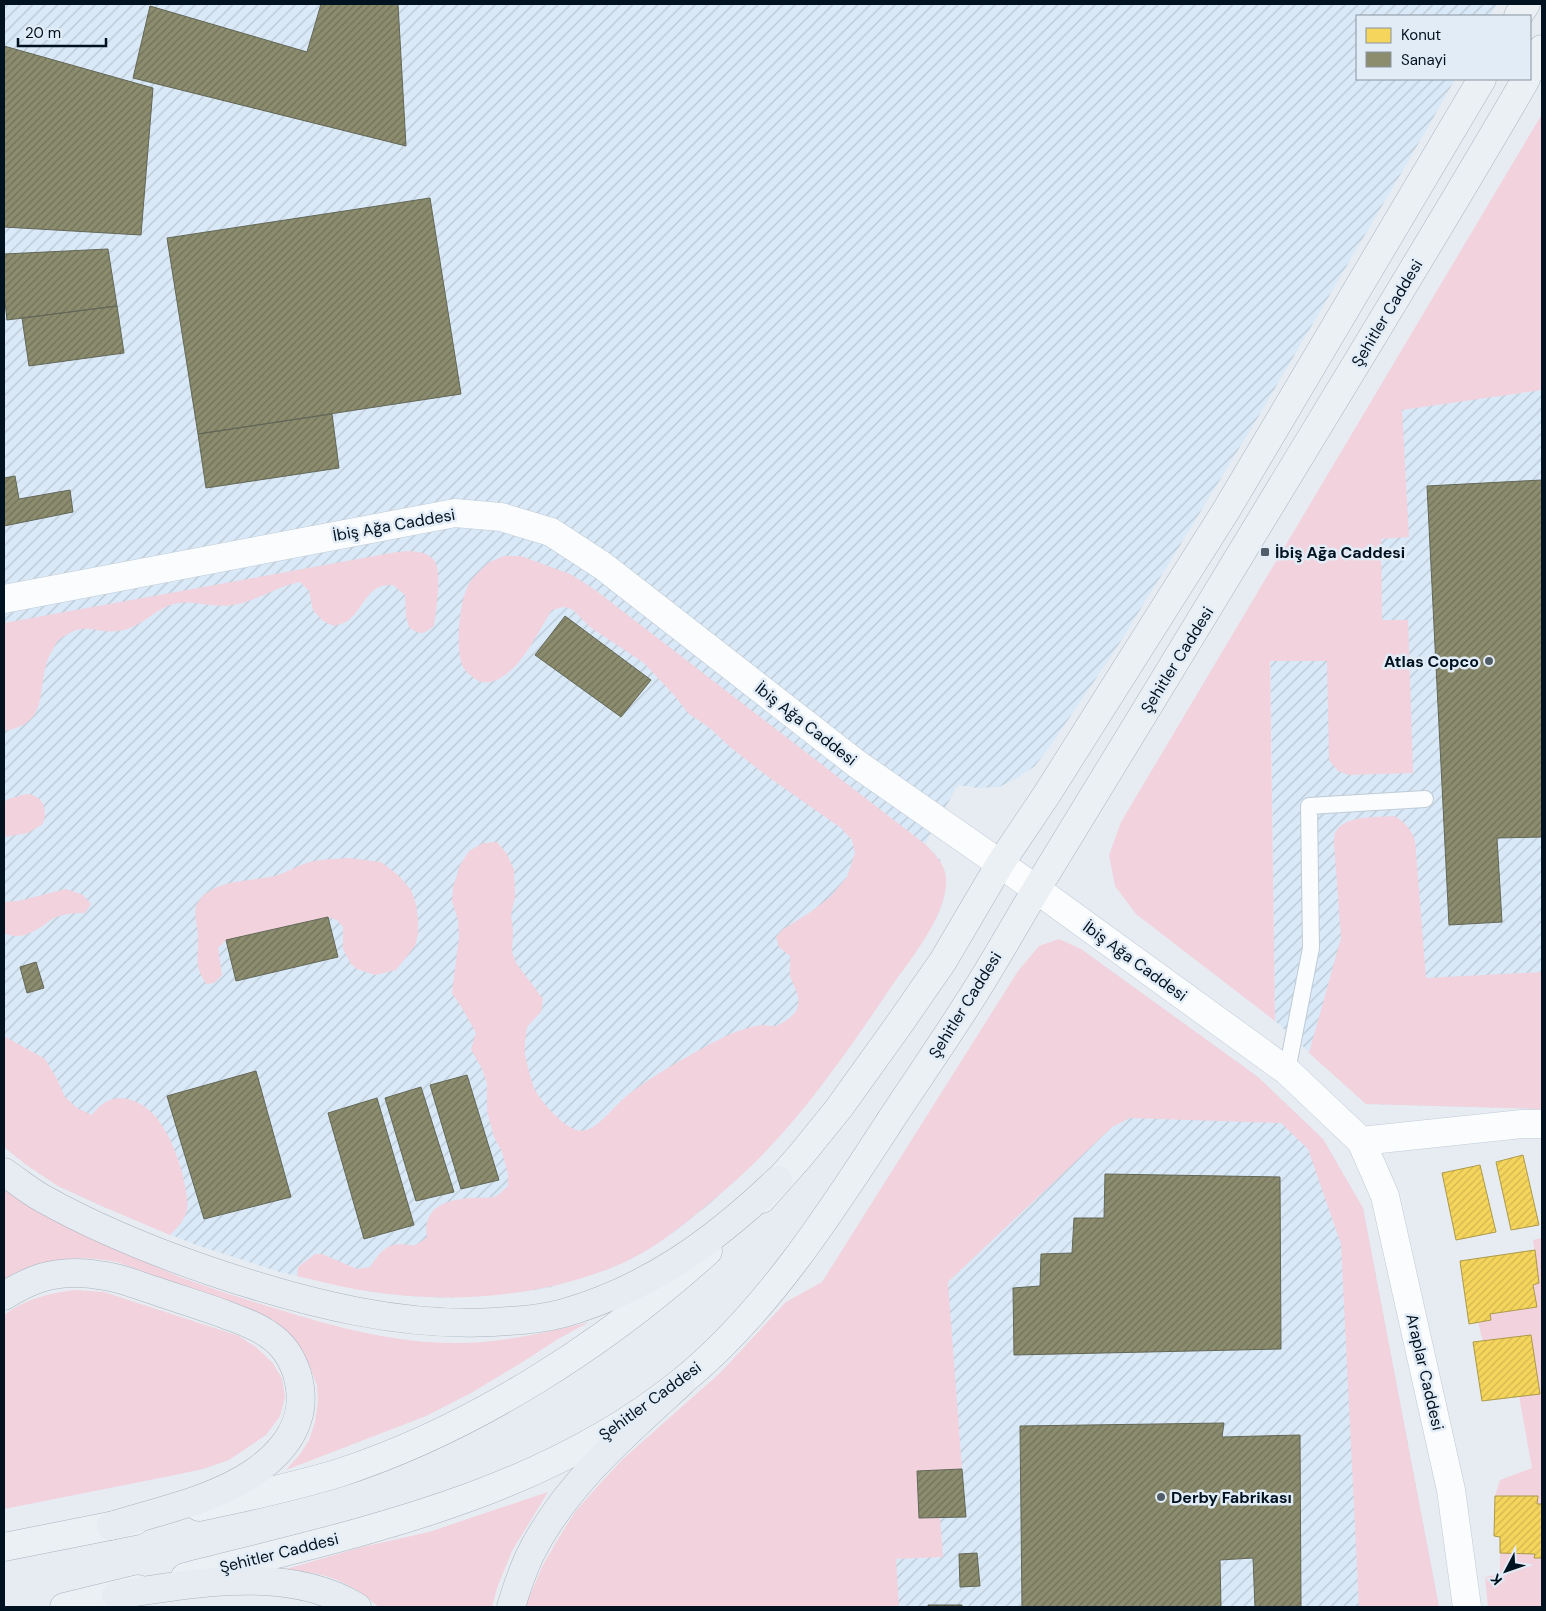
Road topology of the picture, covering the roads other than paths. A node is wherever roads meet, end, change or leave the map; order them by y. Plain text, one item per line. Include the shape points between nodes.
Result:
1 (1526, 4) edge
2 (1519, 15) edge
3 (1542, 49) edge
4 (1531, 69) edge
5 (1481, 80) edge
6 (1525, 80) edge
7 (4, 599) edge
8 (1425, 799) dead end
9 (1000, 864) junction
10 (1036, 889) junction
11 (1287, 1071) junction
12 (1542, 1124) edge
13 (1361, 1142) junction
14 (4, 1172) edge
15 (778, 1180) junction
16 (4, 1296) edge
17 (681, 1382) junction
18 (111, 1526) junction
19 (4, 1547) edge
20 (116, 1595) junction
21 (64, 1607) edge
22 (357, 1607) edge
23 (511, 1607) edge
24 (1467, 1607) edge

1 - 2 main road
3 - 4 main road
5 - 9 main road via 1227,508
6 - 10 main road, Şehitler Caddesi
7 - 9 street, İbiş Ağa Caddesi via 455,512 501,516 551,532 603,566 857,764
8 - 11 lane via 1309,806 1311,948
9 - 10 street, İbiş Ağa Caddesi
9 - 15 main road via 943,961 900,1024 839,1108
10 - 11 street, İbiş Ağa Caddesi
10 - 17 main road, Şehitler Caddesi via 973,994 821,1224 751,1314
11 - 13 street, İbiş Ağa Caddesi
12 - 13 street
13 - 24 street, Araplar Caddesi via 1385,1196 1451,1490
14 - 15 highway via 41,1198 98,1227 258,1287 319,1304 373,1314 477,1324 562,1313 631,1288 692,1253
15 - 18 main road via 687,1270 627,1318 554,1368 464,1420 397,1451 338,1473 272,1491
16 - 18 highway via 38,1278 83,1273 107,1276 245,1322 269,1334 285,1349 294,1365 301,1386 301,1408 294,1428 270,1460 237,1482 214,1492
17 - 20 main road, Şehitler Caddesi via 598,1440 488,1490 350,1535
17 - 23 highway via 604,1456 563,1504 530,1556
18 - 19 main road
20 - 21 main road, Şehitler Caddesi
20 - 22 highway via 206,1583 270,1581 331,1594

